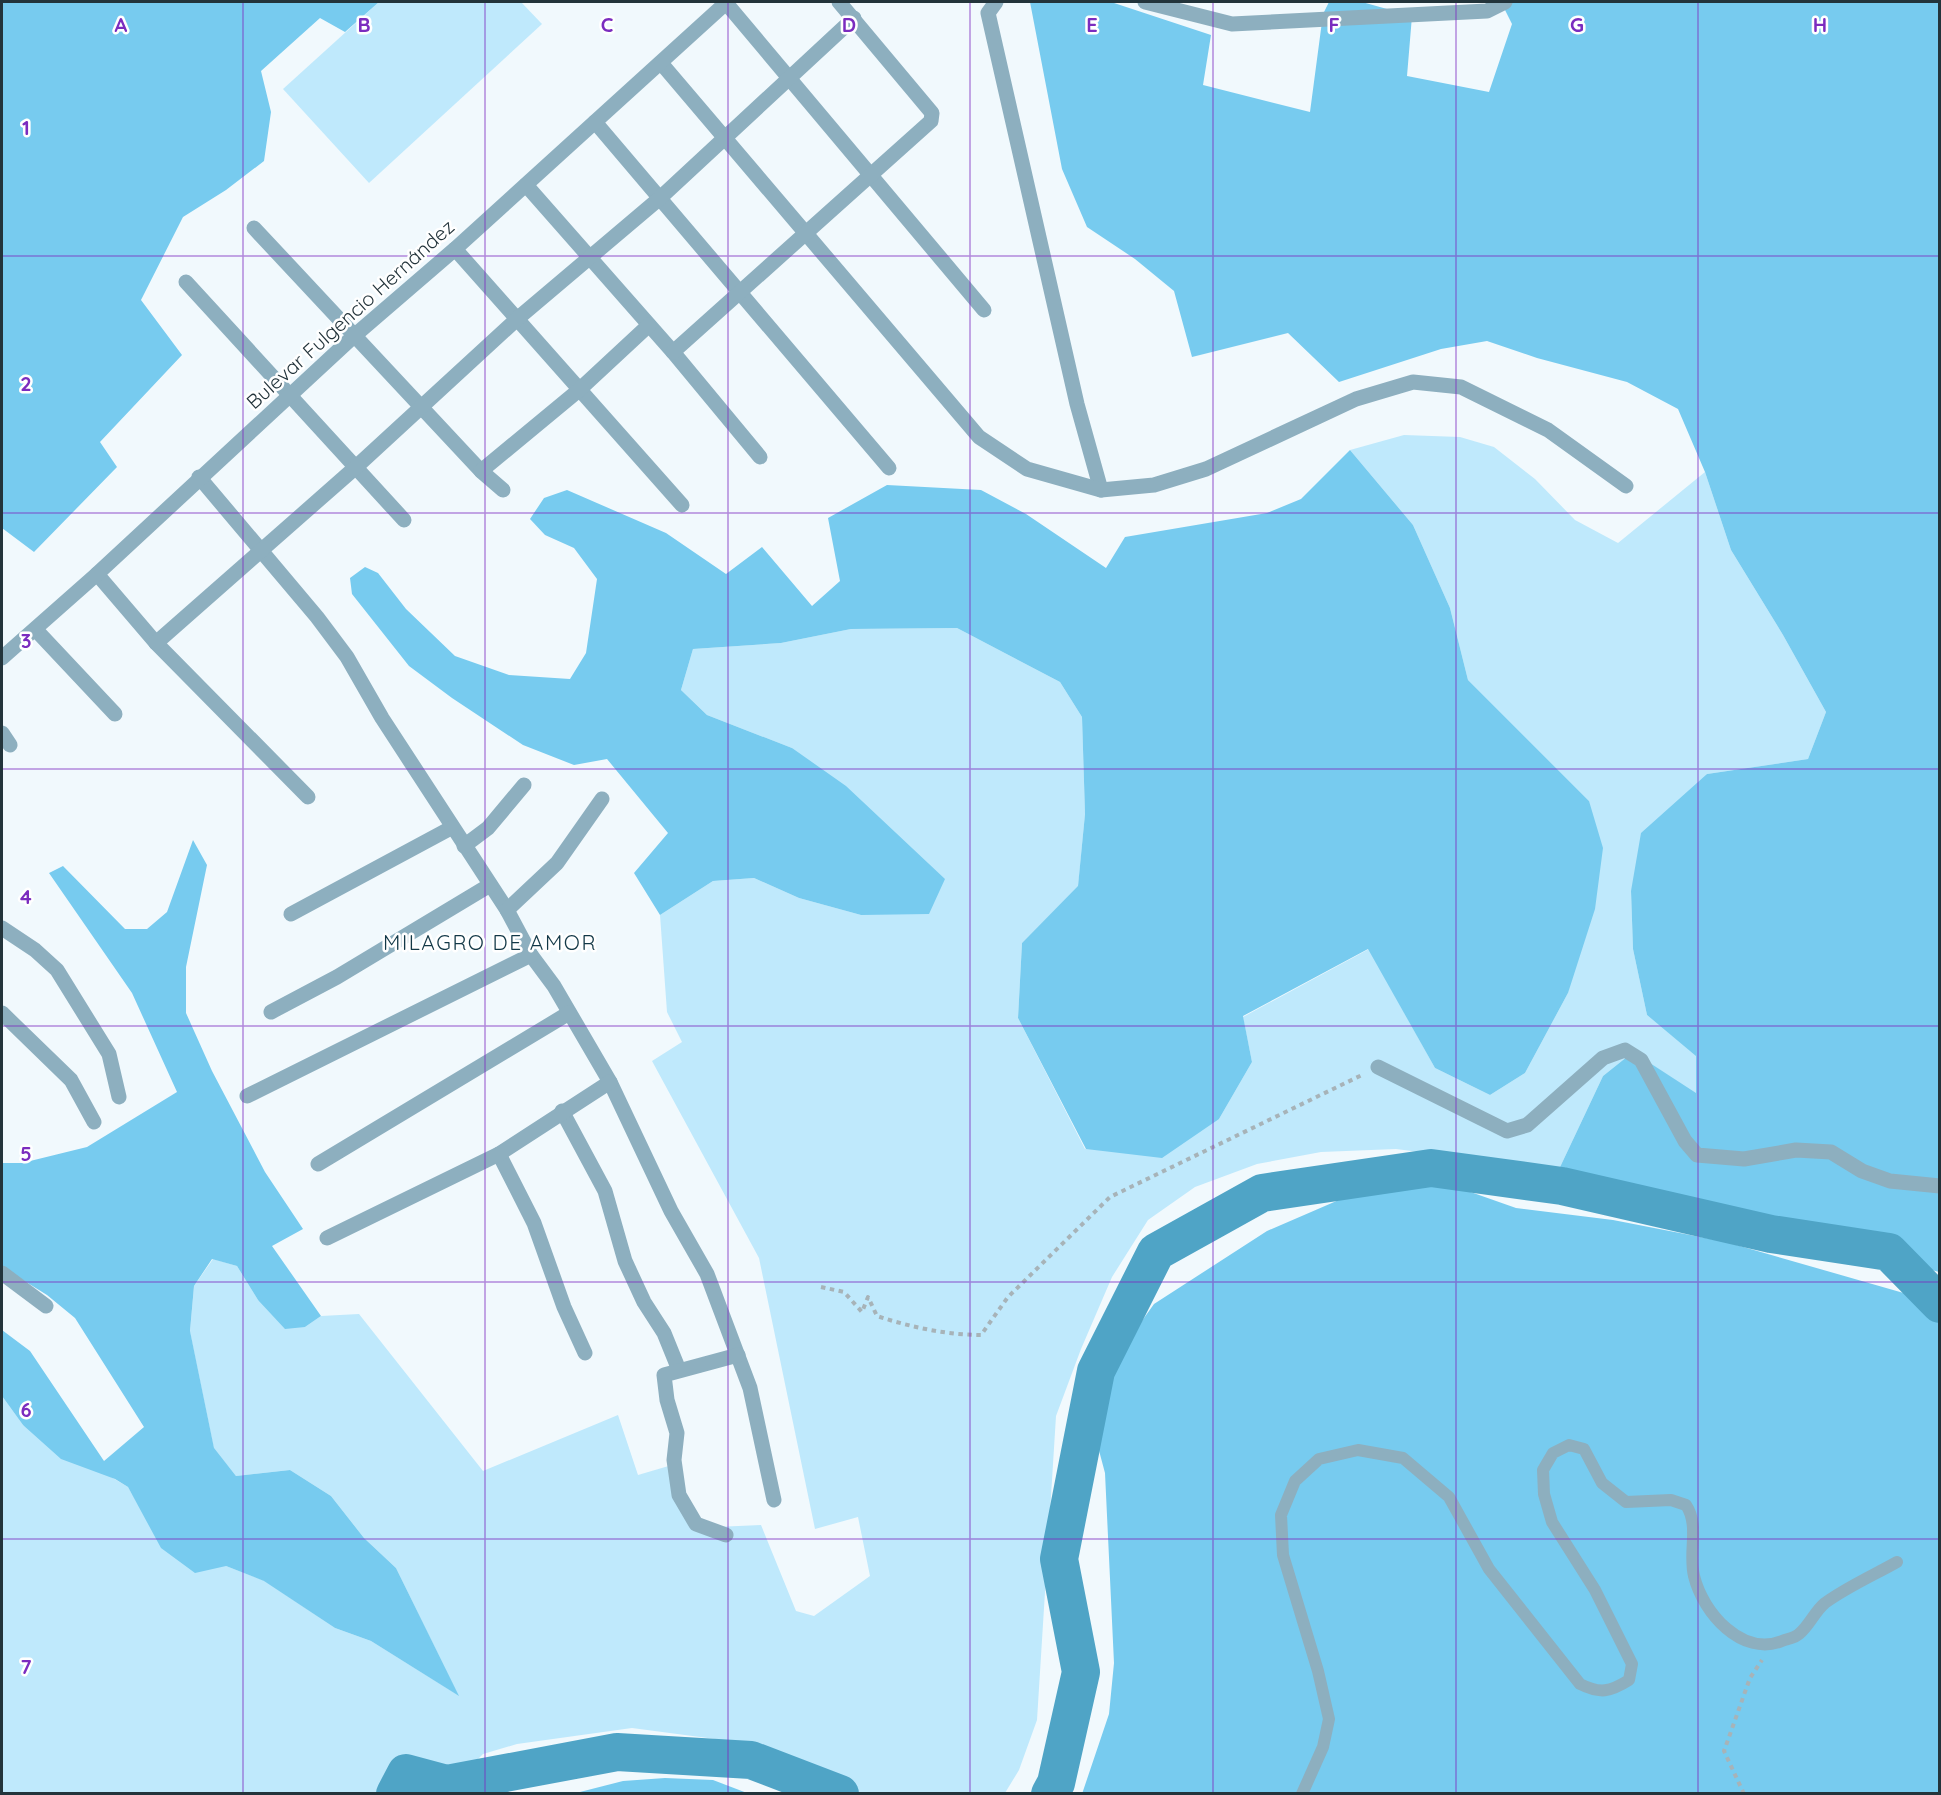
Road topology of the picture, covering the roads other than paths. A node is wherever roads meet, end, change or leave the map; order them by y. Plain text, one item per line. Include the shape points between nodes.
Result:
1 (727, 2) edge
2 (838, 2) edge
3 (996, 2) edge
4 (1144, 2) edge
5 (1505, 2) edge
6 (854, 18) junction
7 (661, 63) junction
8 (790, 78) junction
9 (595, 122) junction
10 (726, 138) junction
11 (872, 175) junction
12 (526, 185) junction
13 (660, 198) junction
14 (254, 228) dead end
15 (807, 234) junction
16 (455, 249) junction
17 (590, 258) junction
18 (186, 282) dead end
19 (741, 293) junction
20 (984, 310) dead end
21 (517, 319) junction
22 (649, 325) junction
23 (354, 336) junction
24 (673, 352) junction
25 (579, 390) junction
26 (290, 394) junction
27 (421, 408) junction
28 (760, 456) dead end
29 (356, 467) junction
30 (889, 468) dead end
31 (482, 471) junction
32 (200, 477) junction
33 (1626, 486) dead end
34 (503, 490) dead end
35 (1101, 490) junction
36 (682, 504) dead end
37 (405, 520) dead end
38 (262, 551) junction
39 (97, 574) junction
40 (36, 630) junction
41 (156, 643) junction
42 (2, 658) edge
43 (115, 714) dead end
44 (524, 785) dead end
45 (308, 797) dead end
46 (602, 799) dead end
47 (451, 828) junction
48 (464, 846) junction
49 (490, 885) junction
50 (507, 910) junction
51 (291, 914) dead end
52 (2, 928) edge
53 (531, 955) junction
54 (271, 1012) dead end
55 (2, 1013) edge
56 (569, 1013) junction
57 (1378, 1067) road end
58 (610, 1082) junction
59 (247, 1096) dead end
60 (119, 1097) dead end
61 (562, 1112) junction
62 (94, 1122) dead end
63 (499, 1154) junction
64 (318, 1164) dead end
65 (1940, 1186) edge
66 (327, 1238) dead end
67 (2, 1273) edge
68 (46, 1306) dead end
69 (585, 1353) dead end
70 (738, 1355) junction
71 (679, 1370) junction
72 (774, 1500) dead end
73 (726, 1535) dead end
74 (1897, 1562) dead end
75 (1302, 1794) edge

1 - 7 street, Bulevar Fulgencio Hernández
1 - 8 street
2 - 6 street
3 - 35 street via 988,14 1077,404
4 - 5 street via 1232,24 1487,11
6 - 8 street
6 - 11 street via 932,113 931,121
7 - 9 street, Bulevar Fulgencio Hernández
7 - 10 street
8 - 10 street
8 - 11 street
9 - 12 street, Bulevar Fulgencio Hernández
9 - 13 street
10 - 13 street
10 - 15 street
11 - 15 street
11 - 20 street
12 - 16 street, Bulevar Fulgencio Hernández
12 - 17 street
13 - 17 street
13 - 19 street
14 - 23 street
15 - 19 street
15 - 35 street via 979,437 1027,469
16 - 21 street
16 - 23 street, Bulevar Fulgencio Hernández
17 - 21 street
17 - 22 street
18 - 26 street
19 - 24 street
19 - 30 street
21 - 25 street
21 - 27 street
22 - 24 street
22 - 25 street
23 - 26 street, Bulevar Fulgencio Hernández
23 - 27 street
24 - 28 street
25 - 31 street
25 - 36 street
26 - 29 street
26 - 32 street, Bulevar Fulgencio Hernández
27 - 29 street
27 - 31 street
29 - 37 street
29 - 38 street
31 - 34 street
32 - 38 street
32 - 39 street, Bulevar Fulgencio Hernández
33 - 35 street via 1548,430 1461,387 1413,382 1356,399 1206,469 1154,485
38 - 41 street
38 - 47 street via 347,657
39 - 40 street, Bulevar Fulgencio Hernández
39 - 41 street
40 - 42 street, Bulevar Fulgencio Hernández
40 - 43 street
41 - 45 street
44 - 48 street via 488,828
46 - 50 street via 557,863
47 - 48 street
47 - 51 street
48 - 49 street
49 - 50 street
49 - 54 street
50 - 53 street
52 - 60 street via 57,970 109,1054
53 - 56 street
53 - 59 street
55 - 62 street via 71,1080
56 - 58 street
56 - 64 street
57 - 65 street via 1507,1131 1527,1125 1603,1058 1625,1050 1641,1060 1684,1141 1697,1155 1744,1159 1796,1150 1831,1152 1862,1171 1890,1181
58 - 61 street
58 - 70 street via 671,1211 707,1274
61 - 63 street
61 - 71 street via 605,1191 625,1262 664,1333
63 - 66 street
63 - 69 street via 534,1222
67 - 68 street
70 - 71 street
70 - 72 street via 750,1388
71 - 73 street via 664,1375 677,1433 674,1460 679,1495 696,1524
74 - 75 lane via 1824,1604 1798,1635 1770,1646 1752,1645 1727,1631 1694,1577 1694,1526 1686,1505 1671,1500 1626,1502 1602,1483 1584,1449 1569,1445 1553,1453 1544,1470 1544,1494 1552,1522 1595,1590 1632,1664 1629,1680 1613,1690 1597,1692 1580,1684 1489,1569 1449,1497 1403,1458 1358,1450 1319,1459 1295,1481 1281,1515 1283,1555 1329,1719 1323,1747

